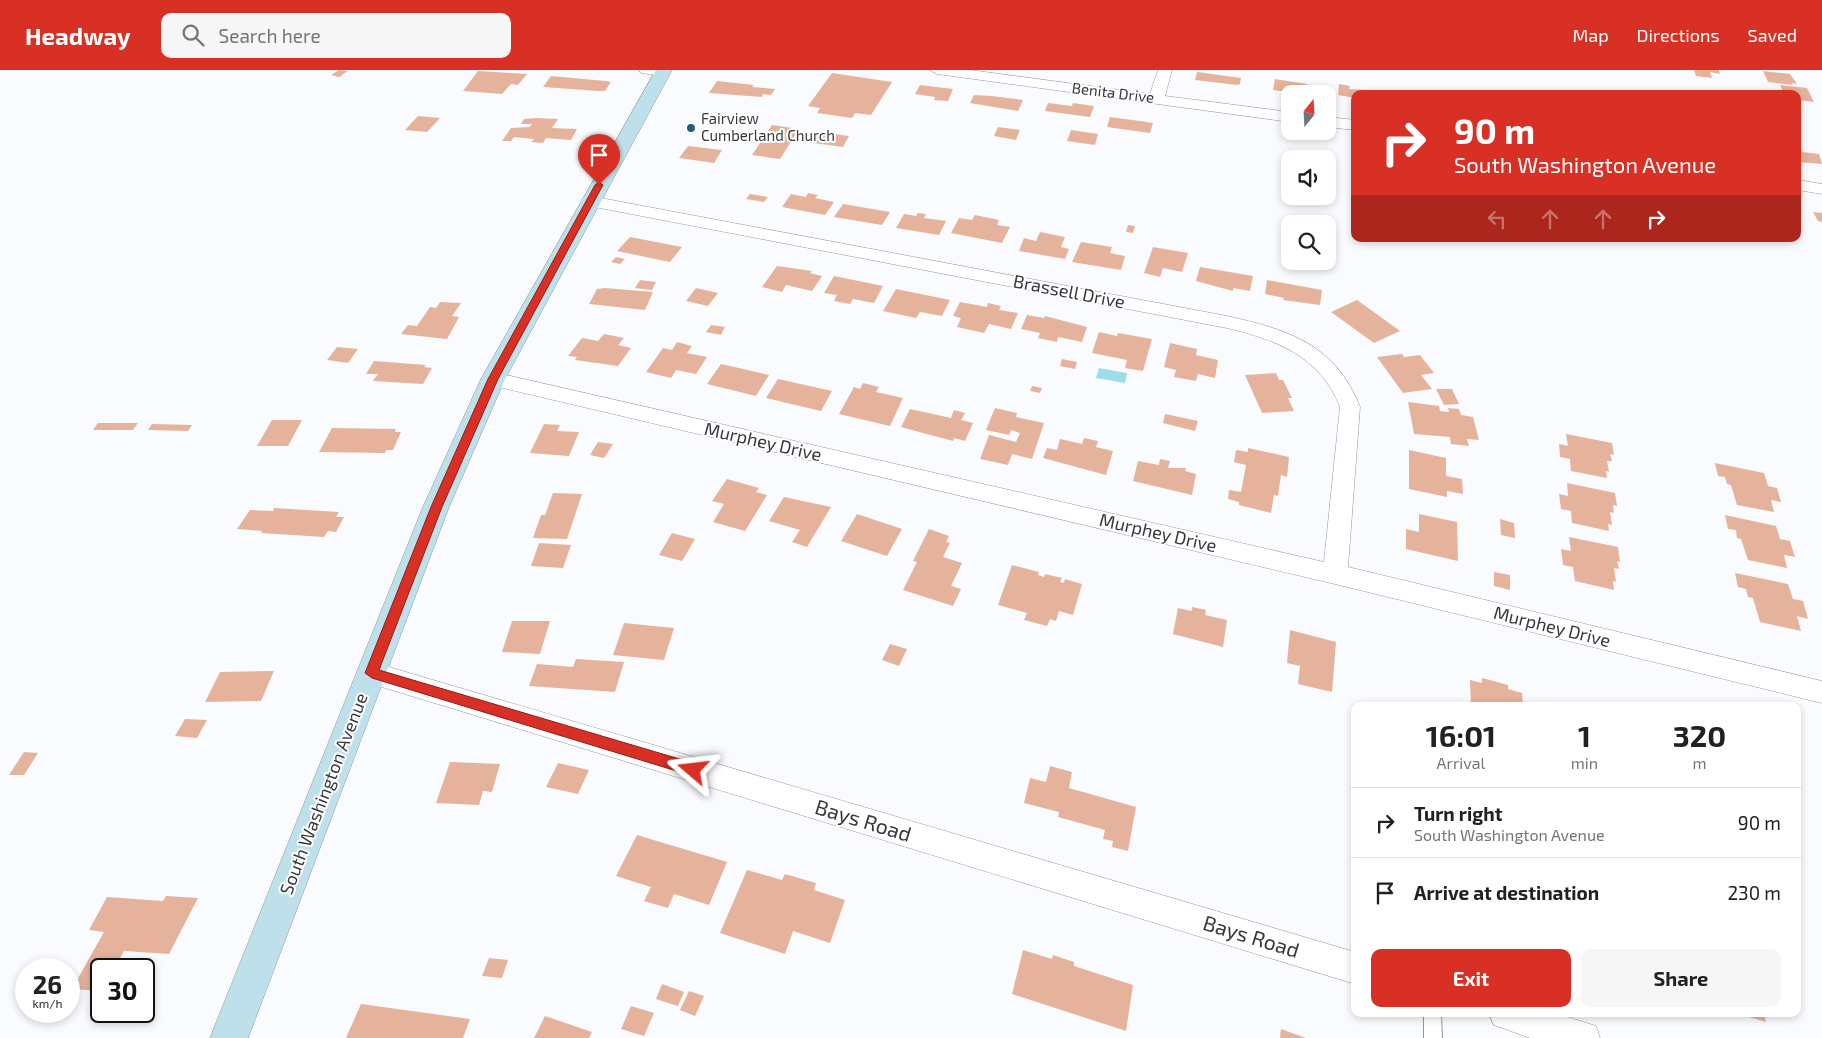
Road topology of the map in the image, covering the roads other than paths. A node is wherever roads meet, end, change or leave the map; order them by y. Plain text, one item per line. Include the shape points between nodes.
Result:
1 (937, 70) edge
2 (1166, 70) edge
3 (657, 71) edge
4 (1156, 99) junction
5 (1281, 116) edge
6 (1336, 123) edge
7 (1351, 125) edge
8 (1801, 186) edge
9 (1822, 189) edge
10 (590, 201) junction
11 (493, 379) junction
12 (1335, 574) junction
13 (372, 673) junction
14 (1822, 692) edge
15 (1351, 967) edge
16 (1433, 1017) edge
17 (1515, 1017) edge
18 (229, 1038) edge
19 (1434, 1038) edge
20 (1584, 1038) edge

1 - 4 street, Benita Drive
2 - 4 street
3 - 10 street, South Washington Avenue
4 - 5 street, Benita Drive
6 - 7 street
8 - 9 street
10 - 11 street, South Washington Avenue
10 - 12 street, Brassell Drive via 1227,322 1285,338 1330,370 1340,382 1350,406
11 - 12 street, Murphey Drive
11 - 13 street, South Washington Avenue via 436,507
12 - 14 street, Murphey Drive
13 - 15 street, Bays Road
13 - 18 street, South Washington Avenue
16 - 19 lane
17 - 20 street

